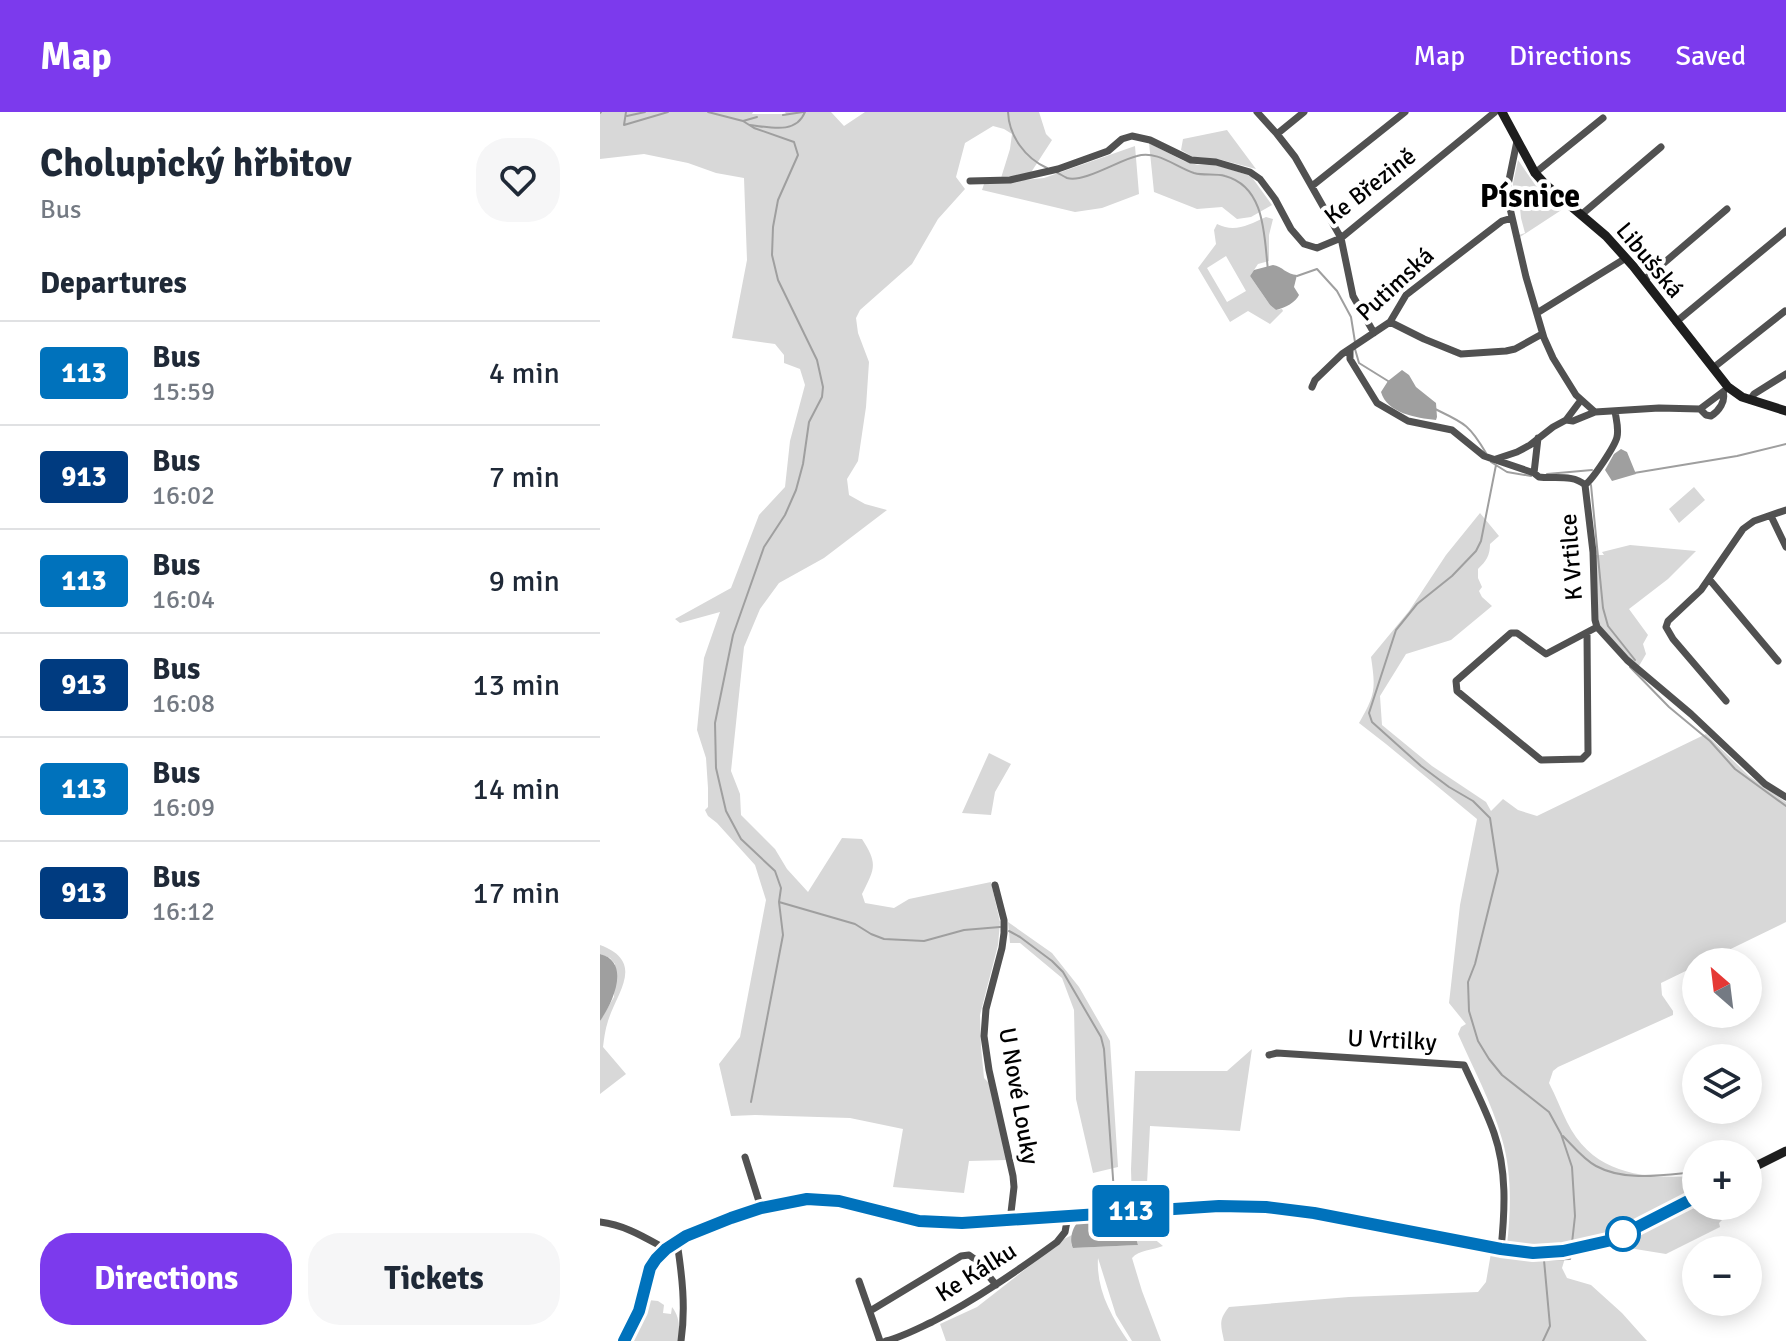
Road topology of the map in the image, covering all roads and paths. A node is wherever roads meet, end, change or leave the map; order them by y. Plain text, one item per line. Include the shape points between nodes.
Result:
1 (1257, 112) edge
2 (1304, 112) edge
3 (1405, 112) edge
4 (1495, 112) edge
5 (1502, 112) edge
6 (1603, 118) dead end
7 (1277, 134) junction
8 (1517, 141) junction
9 (1661, 147) dead end
10 (1535, 173) junction
11 (970, 181) dead end
12 (1312, 186) junction
13 (1727, 209) dead end
14 (1581, 215) junction
15 (1512, 218) junction
16 (1786, 231) edge
17 (1341, 238) junction
18 (1626, 258) junction
19 (1644, 280) junction
20 (1785, 311) edge
21 (1537, 313) junction
22 (1390, 322) junction
23 (1676, 322) junction
24 (1374, 333) junction
25 (1542, 334) junction
26 (1354, 347) junction
27 (1713, 368) junction
28 (1786, 374) edge
29 (1312, 387) dead end
30 (1726, 390) junction
31 (1581, 400) junction
32 (1750, 400) junction
33 (1615, 411) junction
34 (1786, 411) edge
35 (1595, 412) junction
36 (1566, 420) junction
37 (1538, 438) junction
38 (1491, 458) junction
39 (1534, 473) junction
40 (1589, 482) junction
41 (1786, 510) edge
42 (1771, 516) junction
43 (1786, 547) edge
44 (1709, 579) junction
45 (1597, 627) junction
46 (1587, 633) junction
47 (1778, 661) dead end
48 (1726, 701) dead end
49 (1786, 797) edge
50 (995, 885) dead end
51 (1269, 1055) dead end
52 (1786, 1151) edge
53 (745, 1157) dead end
54 (1762, 1163) edge
55 (1682, 1204) edge
56 (761, 1208) junction
57 (1068, 1216) junction
58 (1010, 1221) junction
59 (600, 1222) edge
60 (677, 1242) junction
61 (666, 1249) junction
62 (1501, 1249) junction
63 (859, 1281) dead end
64 (996, 1285) junction
65 (870, 1311) junction
66 (624, 1341) edge
67 (681, 1341) edge
68 (880, 1341) edge
69 (886, 1341) edge

1 - 7 street
2 - 7 street
3 - 12 street
4 - 17 street, Ke Březině
5 - 8 street, Libušská
6 - 10 street
7 - 12 street
8 - 10 street, Libušská
8 - 15 street via 1508,185
9 - 14 street
10 - 14 street, Libušská
11 - 17 street, Ke Březině via 1010,180 1058,169 1132,136 1191,160 1250,172 1308,246 1317,248
12 - 17 street
13 - 19 street
14 - 18 street, Libušská
15 - 21 street
15 - 22 street, Putimská via 1423,280 1406,295
16 - 23 street
17 - 24 street via 1353,296
18 - 19 street, Libušská
18 - 21 street
19 - 23 street, Libušská
20 - 27 street
21 - 25 street
22 - 24 street, Putimská
22 - 25 street via 1461,354 1515,349
23 - 27 street, Libušská
24 - 26 street, Putimská
25 - 31 street
26 - 29 street, Putimská via 1332,362
26 - 38 street via 1350,359 1377,403 1408,421 1456,432
27 - 30 street, Libušská
28 - 32 street
30 - 32 street, Libušská
30 - 33 street via 1711,416 1700,409
31 - 35 street
31 - 36 street
32 - 34 street, Libušská
33 - 35 street
33 - 40 street, K Vrtilce via 1616,441
35 - 36 street
36 - 37 street
37 - 38 street via 1517,452
37 - 39 street
38 - 39 street
39 - 40 street
40 - 45 street, K Vrtilce
41 - 42 street
42 - 43 street
42 - 44 street via 1743,529
44 - 47 street
44 - 48 street via 1666,627
45 - 46 street
45 - 49 street, K Vrtilce via 1627,660
46 - 46 street via 1588,753 1582,759 1541,760 1457,691 1456,681 1511,633 1546,654
50 - 58 street, U Nové Louky via 1004,933 984,1036 1013,1176
51 - 62 street, U Vrtilky via 1464,1065 1499,1151 1505,1213
52 - 54 street
53 - 56 street
55 - 62 street via 1598,1245 1533,1253
56 - 58 street via 807,1199 839,1201 919,1221
56 - 60 street
57 - 58 street
57 - 62 street via 1266,1207
57 - 64 street, Ke Kálku via 1057,1242
59 - 61 street via 629,1229
60 - 61 street
60 - 67 street via 683,1285
61 - 66 street via 650,1268 639,1311
63 - 65 street
64 - 65 street via 976,1260 961,1256
64 - 69 street, Ke Kálku via 962,1307
65 - 68 street

